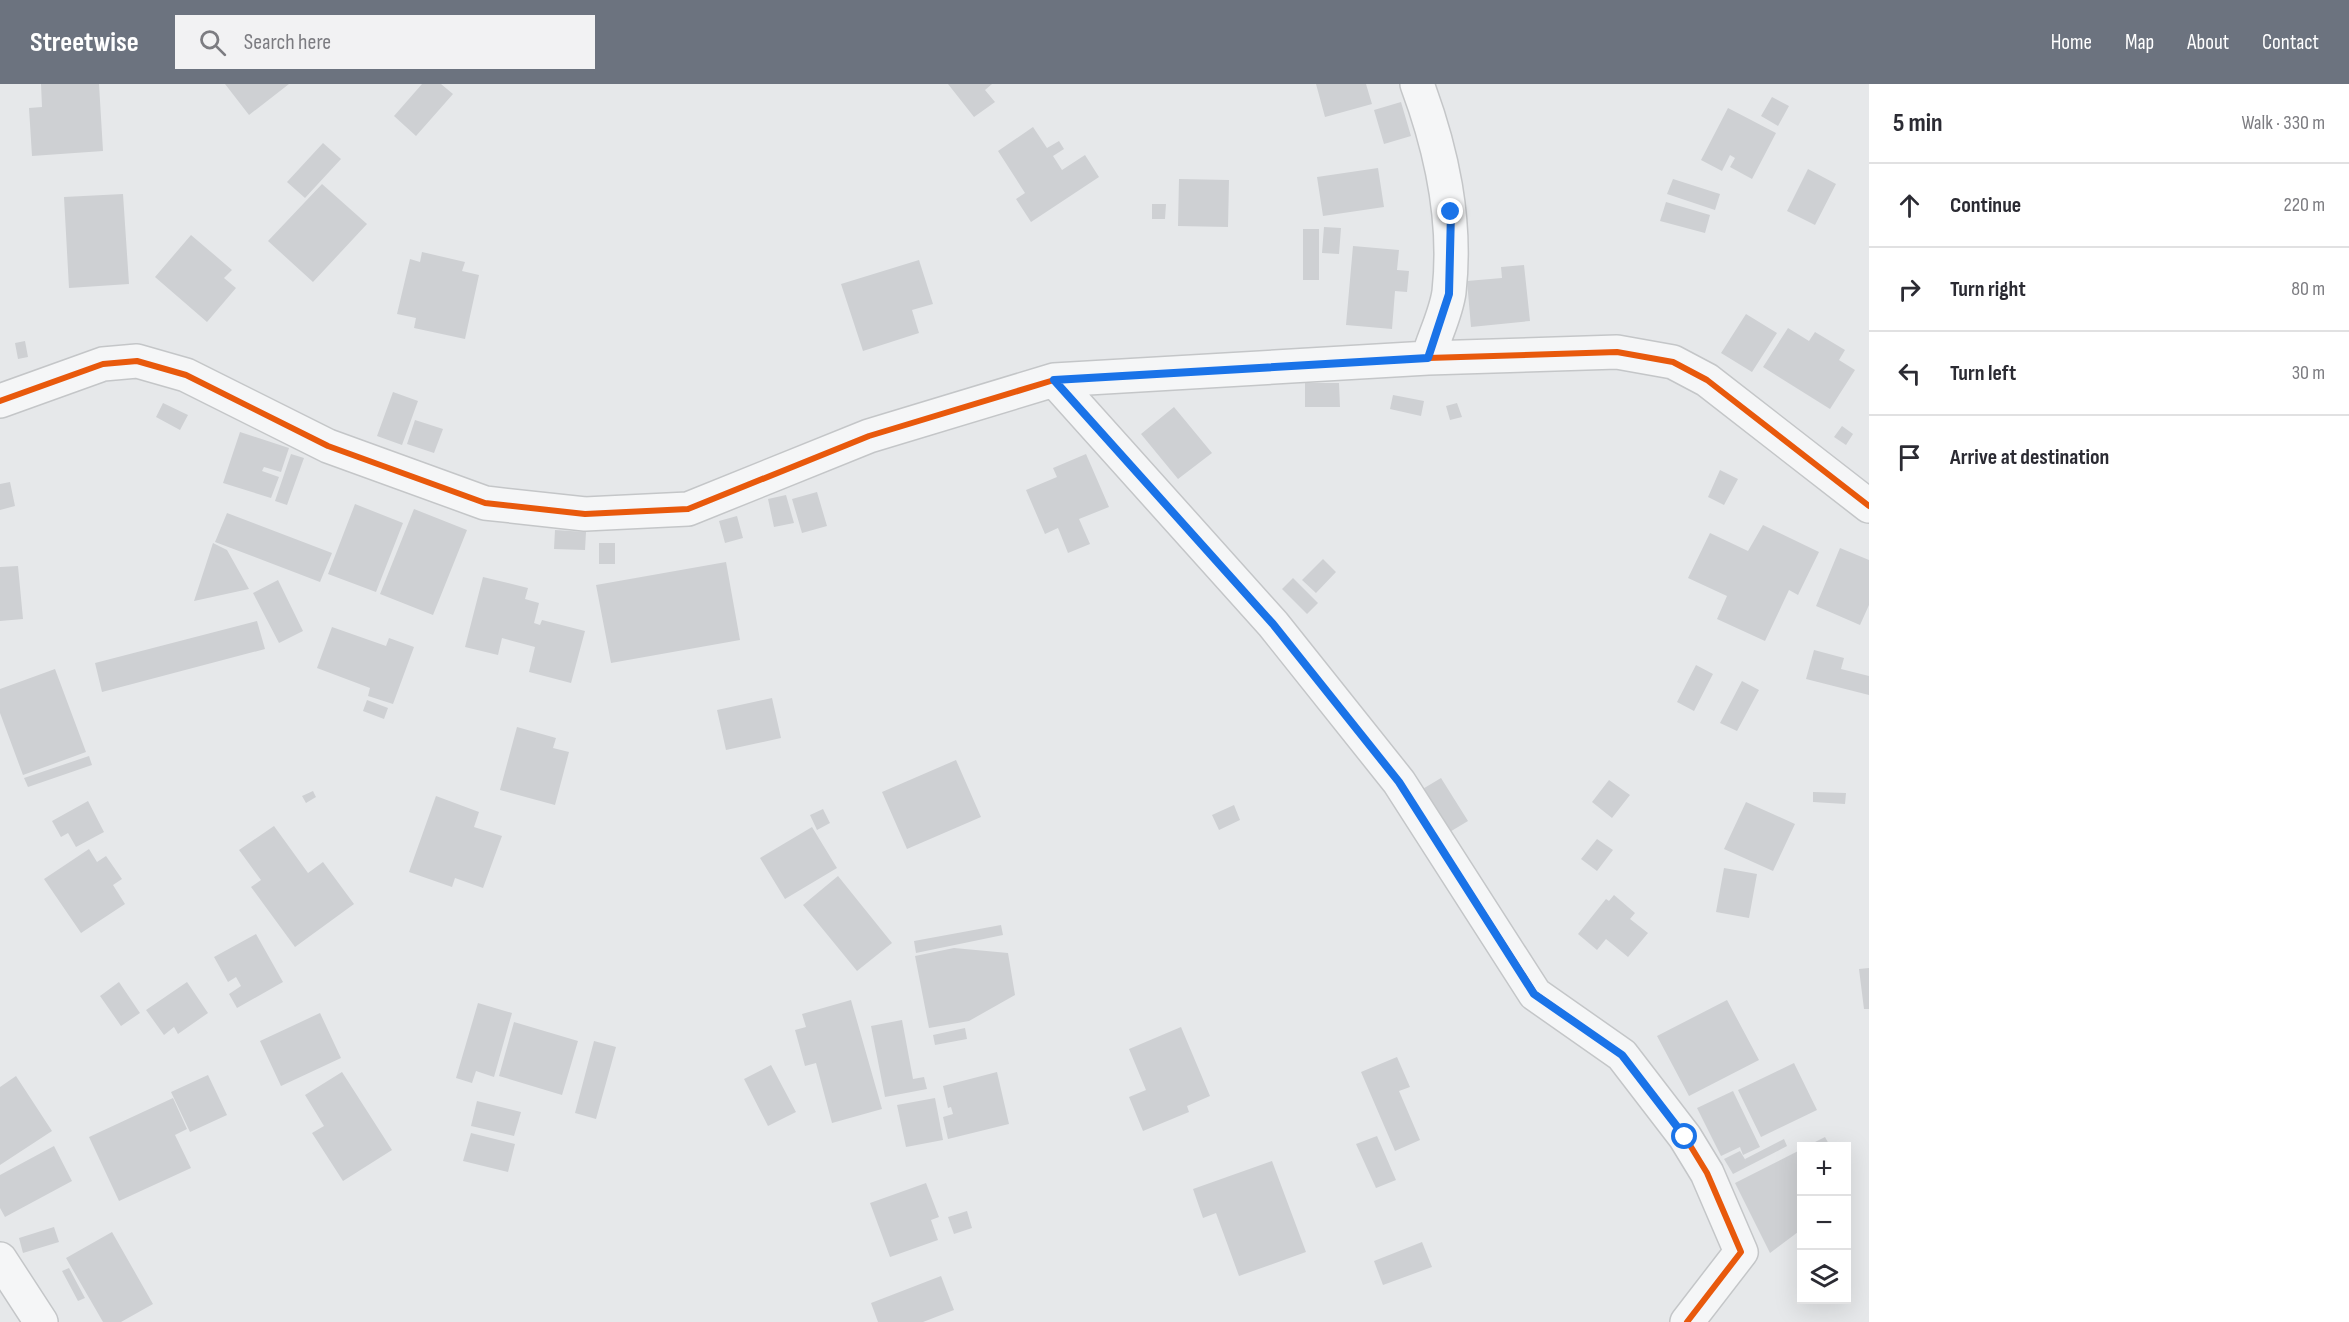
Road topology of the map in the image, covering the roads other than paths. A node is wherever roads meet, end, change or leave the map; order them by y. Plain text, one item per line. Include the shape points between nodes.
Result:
1 (1417, 84) edge
2 (1428, 358) junction
3 (1054, 380) junction
4 (0, 401) edge
5 (1869, 506) edge
6 (0, 1259) edge
7 (41, 1322) edge
8 (1687, 1322) edge

1 - 2 street via 1440,154 1451,212 1449,294
2 - 3 street
2 - 5 street via 1617,352 1672,362 1707,380
3 - 4 street via 869,436 688,509 585,514 485,503 327,446 186,375 136,361 103,364
3 - 8 street via 1273,624 1399,782 1534,994 1622,1055 1685,1137 1707,1173 1741,1252
6 - 7 street

